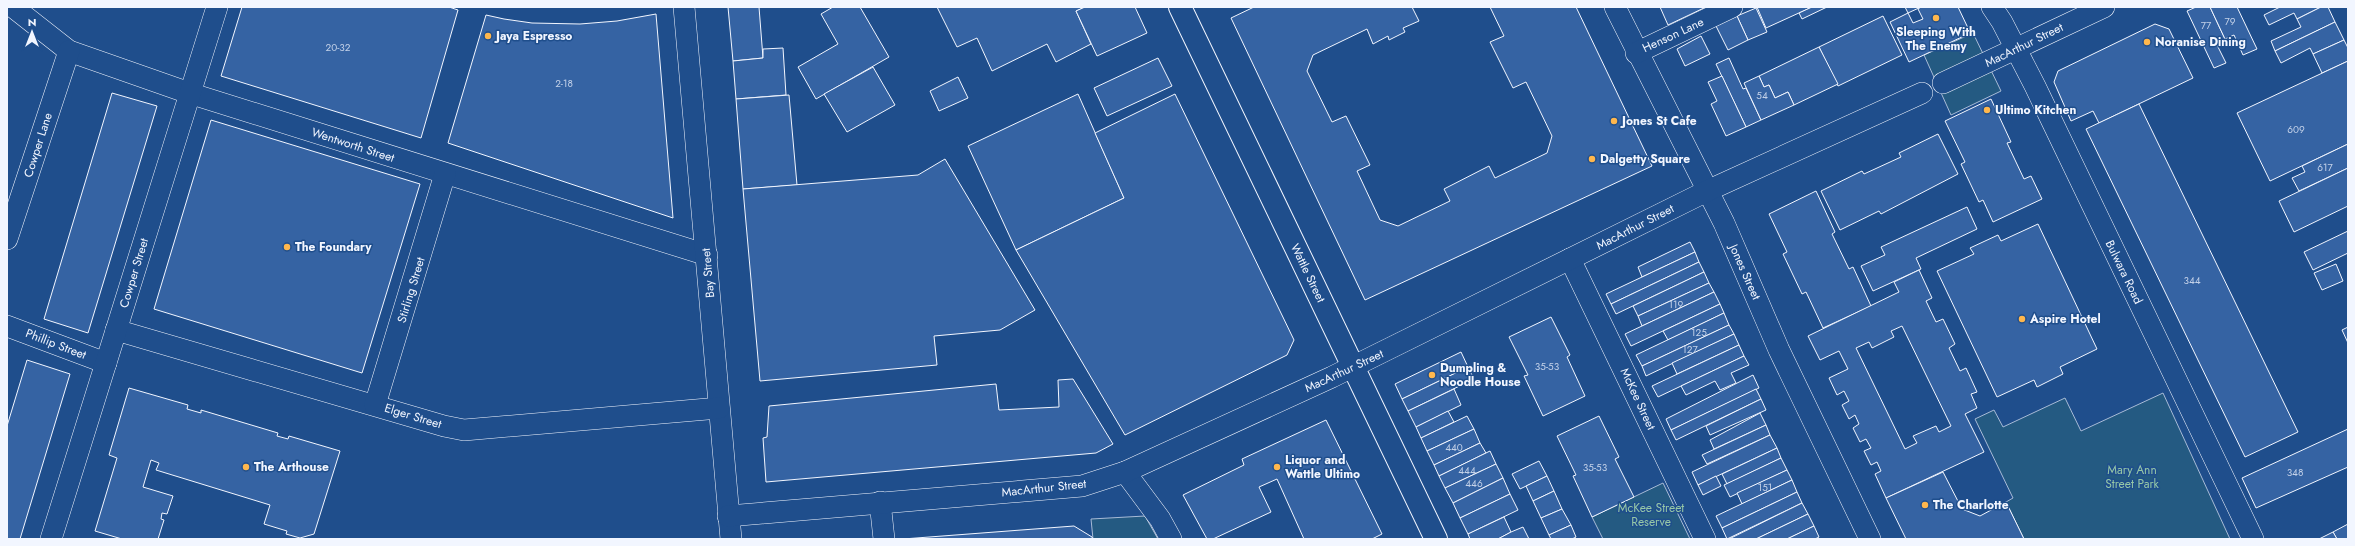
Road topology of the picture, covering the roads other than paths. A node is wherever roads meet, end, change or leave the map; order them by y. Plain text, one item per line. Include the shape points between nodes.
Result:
1 (13, 7) edge
2 (217, 7) edge
3 (684, 7) edge
4 (1180, 7) edge
5 (1615, 7) edge
6 (1732, 7) edge
7 (1992, 7) edge
8 (2104, 7) edge
9 (2016, 50) junction
10 (69, 51) junction
11 (1636, 53) junction
12 (1943, 83) dead end
13 (189, 93) junction
14 (1922, 93) dead end
15 (445, 174) junction
16 (1707, 191) junction
17 (7, 239) edge
18 (707, 255) junction
19 (1570, 259) junction
20 (7, 326) edge
21 (116, 330) junction
22 (106, 363) junction
23 (1353, 367) junction
24 (375, 405) junction
25 (719, 408) junction
26 (1125, 472) junction
27 (880, 502) junction
28 (728, 516) junction
29 (51, 539) edge
30 (731, 539) edge
31 (884, 539) edge
32 (1171, 539) edge
33 (1436, 539) edge
34 (1705, 539) edge
35 (1870, 539) edge
36 (2253, 539) edge

1 - 10 street, Wentworth Street
2 - 13 street, Cowper Street
3 - 18 street, Bay Street
4 - 23 main road, Wattle Street
5 - 11 street, Jones Street
6 - 11 street, Henson Lane
7 - 9 street, Bulwara Road
8 - 9 street, MacArthur Street
9 - 12 street, MacArthur Street
9 - 36 street, Bulwara Road
10 - 13 street, Wentworth Street
10 - 17 street, Cowper Lane
11 - 16 street, Jones Street
13 - 15 street, Wentworth Street
13 - 21 street, Cowper Street
14 - 16 street, MacArthur Street
15 - 18 street, Wentworth Street
15 - 24 street, Stirling Street
16 - 19 street, MacArthur Street
16 - 35 street, Jones Street via 1724,223 1779,350
18 - 25 street, Bay Street
19 - 23 street, MacArthur Street
19 - 34 street, McKee Street
20 - 22 street, Phillip Street
21 - 22 street, Cowper Street
21 - 24 street, Elger Street
22 - 29 street, Cowper Street
23 - 26 street, MacArthur Street
23 - 33 main road, Wattle Street
24 - 25 street, Elger Street via 464,430
25 - 28 street, Bay Street
26 - 27 street, MacArthur Street via 1082,486
26 - 32 street via 1160,519
27 - 28 street, MacArthur Street
27 - 31 street
28 - 30 street, Bay Street

